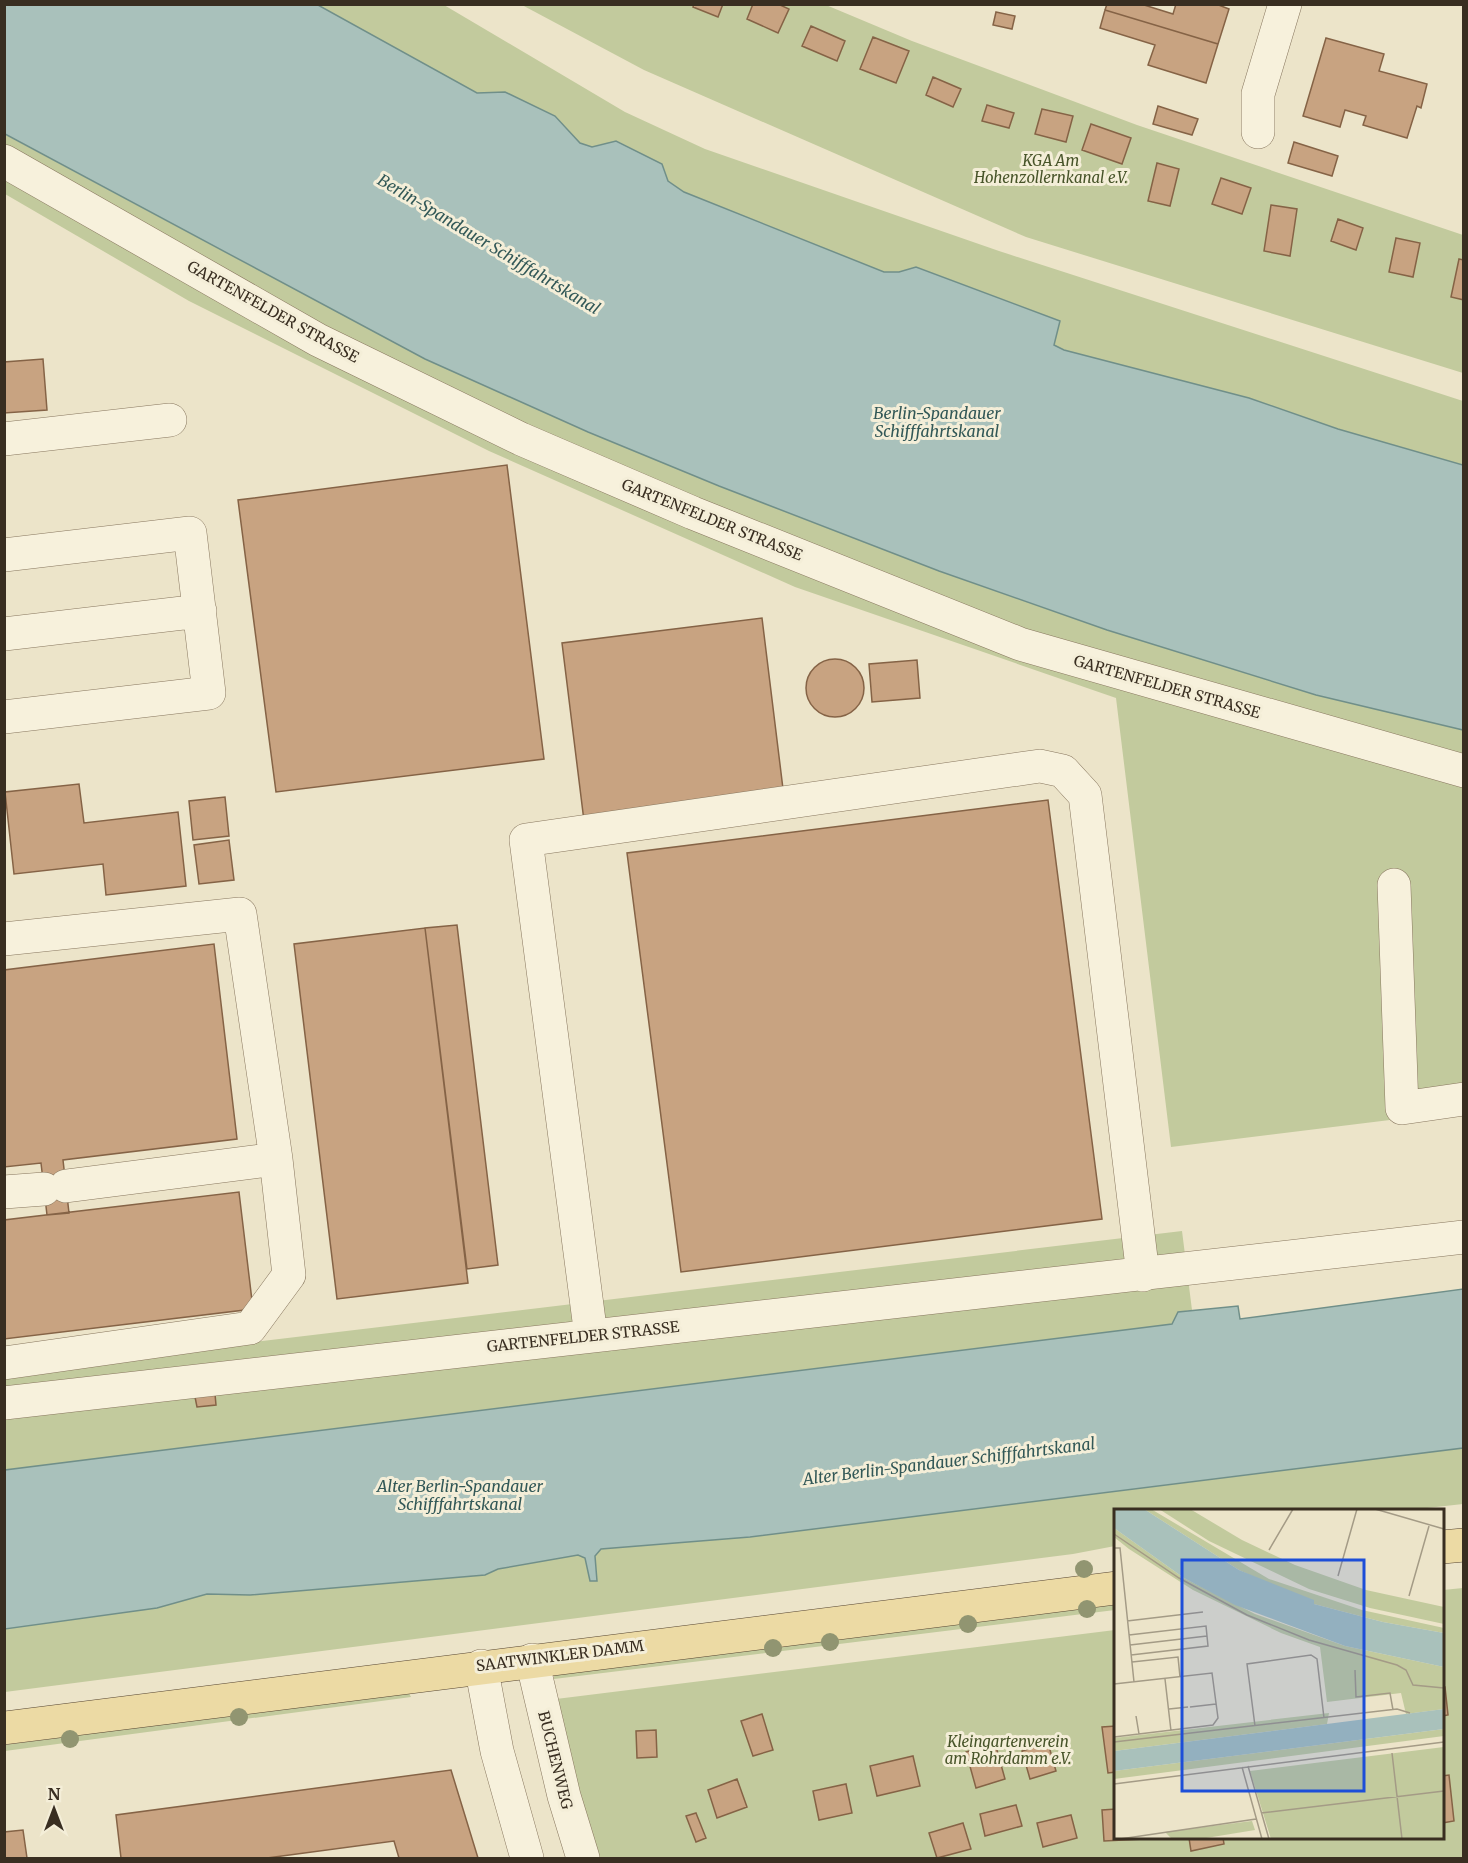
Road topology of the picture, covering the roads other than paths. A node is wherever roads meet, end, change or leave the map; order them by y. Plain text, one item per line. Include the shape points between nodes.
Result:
1 (1285, 4) edge
2 (1258, 132) dead end
3 (4, 161) edge
4 (170, 420) dead end
5 (4, 439) edge
6 (4, 555) edge
7 (200, 611) junction
8 (4, 634) edge
9 (4, 717) edge
10 (1464, 771) edge
11 (1394, 885) dead end
12 (4, 939) edge
13 (1464, 1100) edge
14 (276, 1159) junction
15 (4, 1192) edge
16 (1464, 1238) edge
17 (1152, 1274) junction
18 (591, 1336) junction
19 (4, 1362) edge
20 (4, 1403) edge
21 (1464, 1545) edge
22 (1444, 1547) edge
23 (1114, 1588) edge
24 (532, 1660) junction
25 (481, 1666) junction
26 (4, 1728) edge
27 (527, 1858) edge
28 (583, 1858) edge

1 - 2 street via 1258,94
3 - 10 street, GARTENFELDER STRASSE via 318,340 522,439 693,513 1020,644
4 - 5 street
6 - 7 street via 190,533
7 - 8 street
7 - 9 street via 209,693
11 - 13 street via 1402,1108
12 - 14 street via 240,914
14 - 15 street
14 - 19 street via 289,1275 250,1328
16 - 17 street, GARTENFELDER STRASSE
17 - 18 street, GARTENFELDER STRASSE
17 - 18 street via 1085,795 1063,771 1040,766 526,840
18 - 20 street, GARTENFELDER STRASSE
21 - 22 main road
23 - 24 main road, SAATWINKLER DAMM
24 - 25 main road, SAATWINKLER DAMM
24 - 28 street, BUCHENWEG
25 - 26 main road, SAATWINKLER DAMM
25 - 27 street via 497,1751

